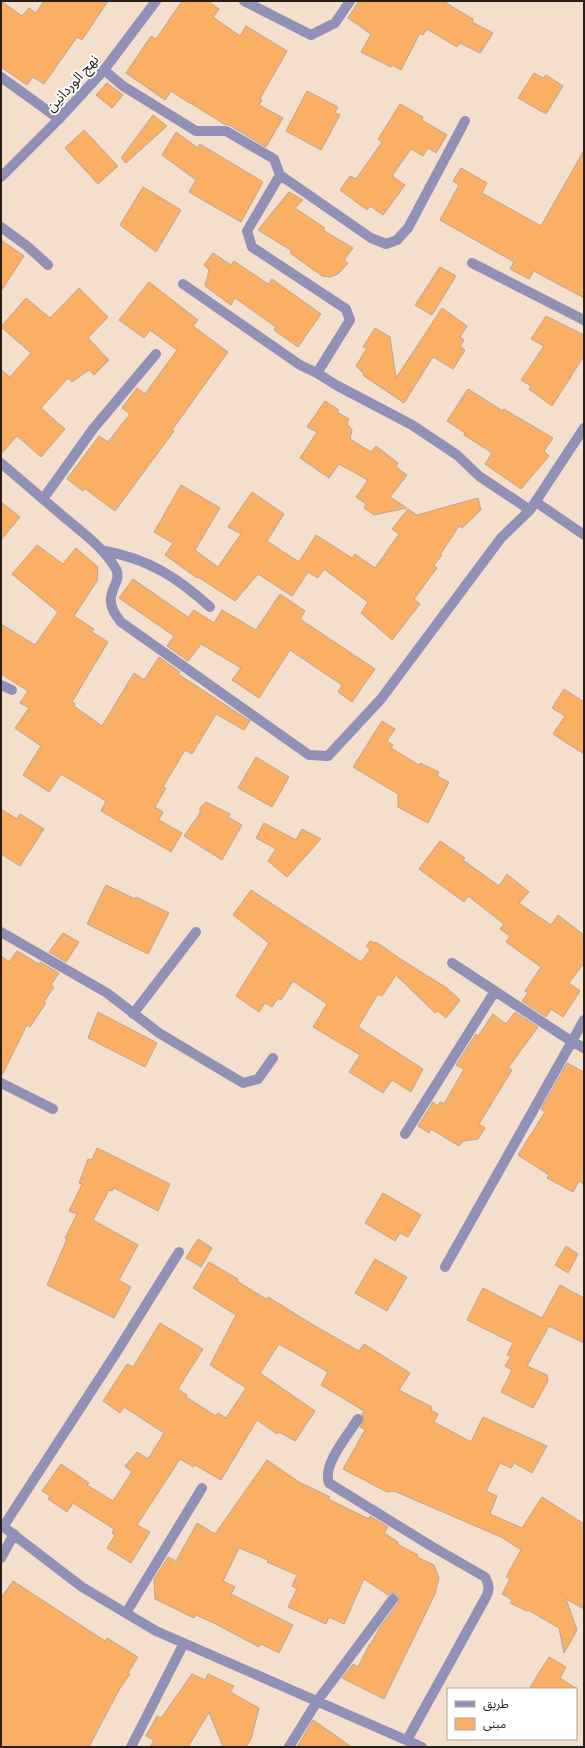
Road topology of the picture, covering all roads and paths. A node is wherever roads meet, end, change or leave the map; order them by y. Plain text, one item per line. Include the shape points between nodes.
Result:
1 (156, 1) edge
2 (244, 1) edge
3 (350, 1) edge
4 (104, 70) junction
5 (1, 77) edge
6 (59, 119) junction
7 (465, 121) dead end
8 (280, 175) junction
9 (1, 176) edge
10 (1, 227) edge
11 (472, 263) dead end
12 (48, 265) dead end
13 (183, 284) dead end
14 (584, 320) edge
15 (156, 354) dead end
16 (317, 373) junction
17 (584, 428) edge
18 (1, 463) edge
19 (43, 499) junction
20 (533, 506) junction
21 (584, 535) edge
22 (105, 551) junction
23 (210, 607) dead end
24 (1, 685) edge
25 (12, 690) dead end
26 (1, 932) edge
27 (196, 932) dead end
28 (452, 963) dead end
29 (495, 991) junction
30 (134, 1014) junction
31 (584, 1020) edge
32 (571, 1042) junction
33 (584, 1048) edge
34 (274, 1058) dead end
35 (1, 1083) edge
36 (53, 1109) dead end
37 (406, 1134) dead end
38 (179, 1252) dead end
39 (445, 1267) dead end
40 (358, 1419) dead end
41 (202, 1488) dead end
42 (2, 1526) edge
43 (14, 1534) junction
44 (1, 1558) edge
45 (393, 1598) dead end
46 (126, 1613) junction
47 (184, 1643) junction
48 (318, 1700) junction
49 (407, 1740) junction
50 (131, 1747) edge
51 (289, 1747) edge
52 (422, 1747) edge

1 - 4 street, نهج الوردانين
2 - 3 street via 311,35 335,23
4 - 6 street, نهج الوردانين
4 - 8 street via 123,86 196,131 226,131 274,159
5 - 6 street
6 - 9 street, نهج الوردانين
7 - 8 street via 408,228 392,243 386,244 371,238
8 - 16 street via 247,231 252,247 346,309 350,320
10 - 12 street
11 - 14 street
13 - 16 street via 300,365
15 - 19 street via 93,429
16 - 20 street via 336,386 412,425 457,455 479,476
17 - 20 street
18 - 19 street
19 - 22 street
20 - 21 street
20 - 22 street via 501,538 381,699 328,756 309,756 121,622 115,615 110,601 117,571
22 - 23 street via 159,568 194,592
24 - 25 street
26 - 30 street via 107,994
27 - 30 street
28 - 29 street
29 - 32 street
29 - 37 street
30 - 34 street via 159,1033 243,1083 258,1079
31 - 32 street
32 - 33 street
32 - 39 street
35 - 36 street
38 - 42 street
40 - 49 street via 332,1460 328,1473 329,1483 485,1577 489,1590
41 - 46 street
42 - 43 street
43 - 44 street
43 - 46 street via 82,1587
45 - 48 street
46 - 47 street via 156,1631
47 - 48 street
47 - 50 street
48 - 49 street
48 - 51 street
49 - 52 street

